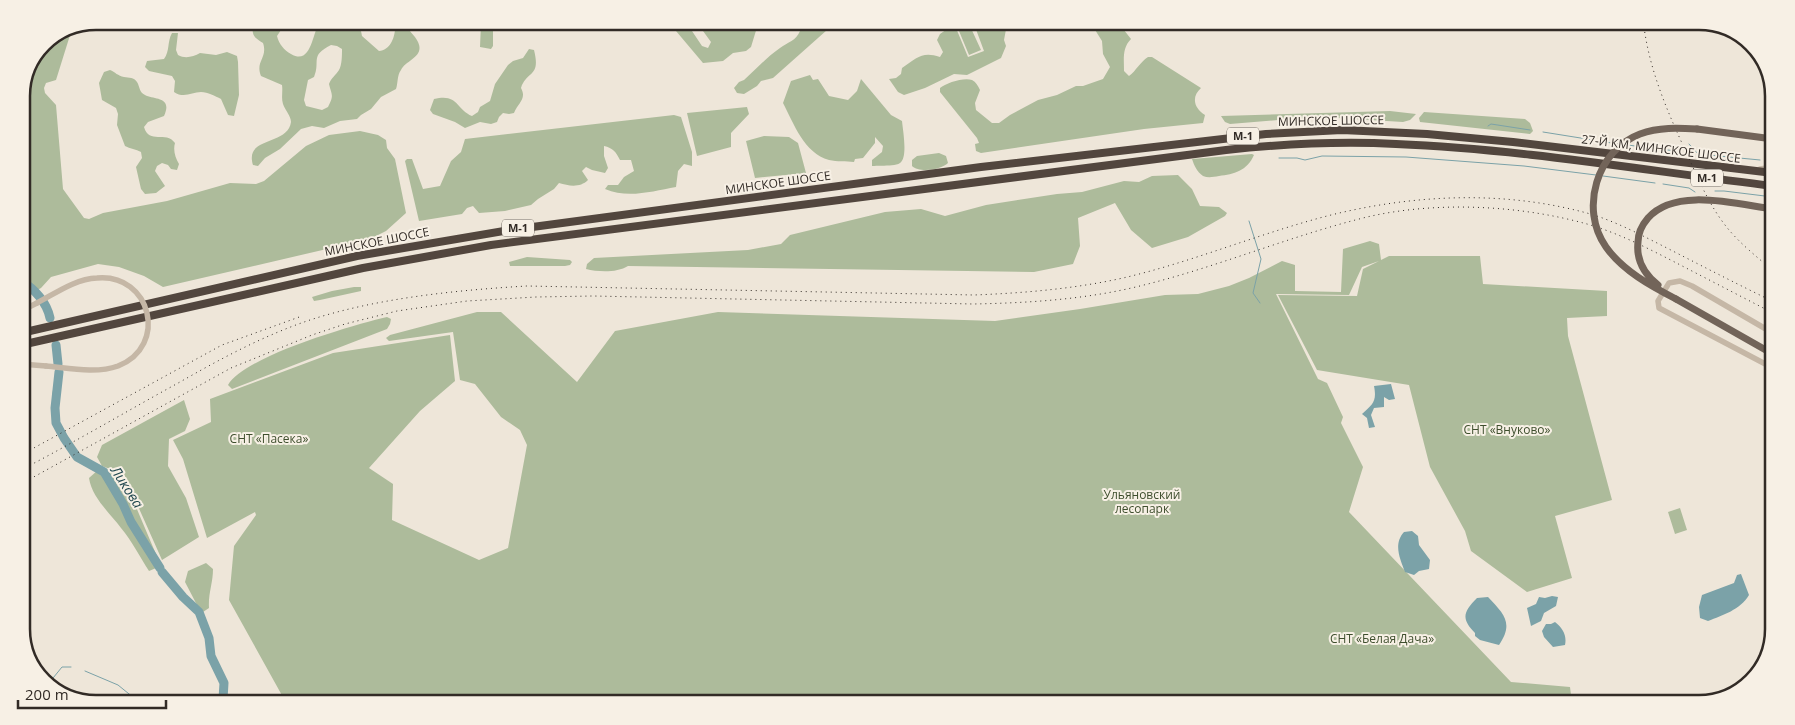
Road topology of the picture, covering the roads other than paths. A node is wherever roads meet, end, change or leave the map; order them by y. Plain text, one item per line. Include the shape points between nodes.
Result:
1 (1765, 138) edge
2 (1547, 146) joint
3 (1545, 157) joint
4 (1736, 169) junction
5 (1765, 169) edge
6 (1765, 172) edge
7 (1765, 185) edge
8 (1765, 208) edge
9 (1676, 299) junction
10 (30, 306) edge
11 (1765, 328) edge
12 (30, 332) edge
13 (30, 343) edge
14 (1765, 349) edge
15 (1765, 364) edge
16 (30, 365) edge

1 - 9 main road, bridge via 1697,129 1662,129 1628,140 1604,165 1593,203 1596,225 1605,245 1639,277
2 - 4 highway, 27-Й КМ, МИНСКОЕ ШОССЕ / М-1
2 - 12 highway, МИНСКОЕ ШОССЕ / М-1 via 1369,131 1218,138 501,231 357,256
3 - 7 highway, 27-Й КМ, МИНСКОЕ ШОССЕ / М-1
3 - 13 highway, МИНСКОЕ ШОССЕ / М-1 via 1378,143 1277,145 1226,150 491,245 362,268
4 - 5 street
4 - 6 highway, 27-Й КМ, МИНСКОЕ ШОССЕ / М-1
8 - 9 main road, bridge via 1688,200 1670,203 1653,212 1638,236 1640,262 1653,281
9 - 14 main road
10 - 16 street, bridge via 79,281 110,278 123,282 136,292 148,316 143,343 135,355 120,365 90,370
11 - 15 street via 1680,281 1669,283 1658,301 1659,308

